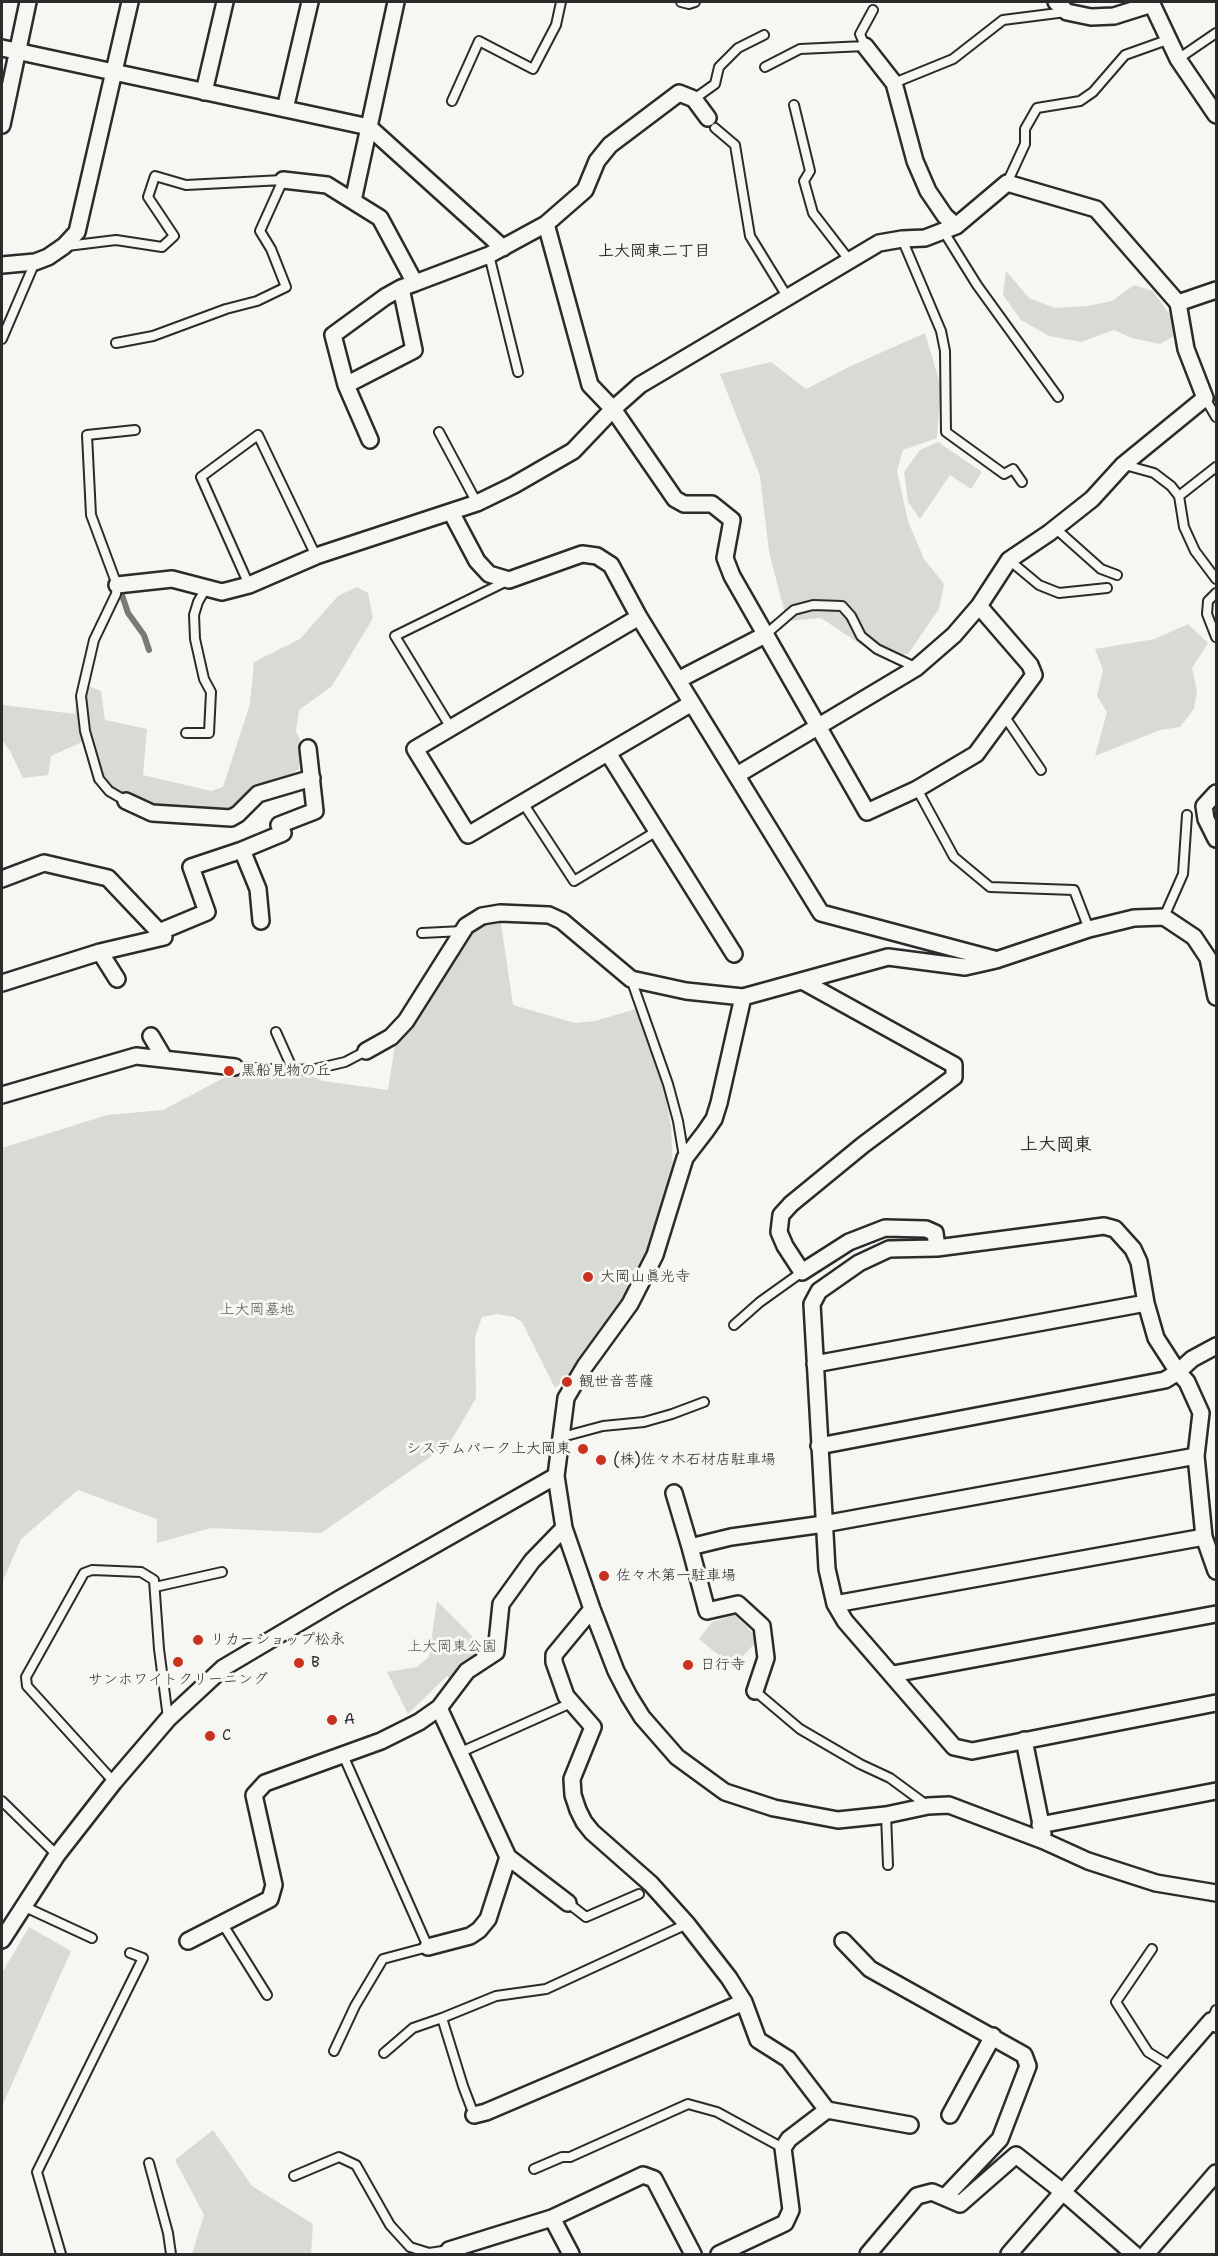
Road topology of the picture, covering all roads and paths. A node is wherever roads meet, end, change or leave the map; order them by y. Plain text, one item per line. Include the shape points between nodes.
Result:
1 (28, 2) edge
2 (130, 2) edge
3 (225, 2) edge
4 (310, 2) edge
5 (396, 2) edge
6 (561, 2) edge
7 (681, 2) edge
8 (695, 2) edge
9 (1152, 3) edge
10 (1061, 7) edge
11 (873, 10) dead end
12 (1216, 33) edge
13 (764, 34) dead end
14 (1167, 40) junction
15 (865, 46) junction
16 (2, 48) edge
17 (18, 52) junction
18 (1178, 59) junction
19 (765, 67) dead end
20 (113, 72) junction
21 (894, 83) junction
22 (204, 92) junction
23 (694, 99) junction
24 (452, 101) dead end
25 (794, 105) dead end
26 (285, 110) junction
27 (1216, 115) edge
28 (712, 123) joint
29 (2, 125) edge
30 (369, 128) junction
31 (283, 180) junction
32 (1007, 183) junction
33 (353, 201) junction
34 (546, 224) junction
35 (950, 229) junction
36 (902, 239) junction
37 (64, 246) junction
38 (496, 252) junction
39 (850, 261) junction
40 (35, 262) junction
41 (2, 265) edge
42 (408, 286) junction
43 (1216, 290) edge
44 (788, 298) junction
45 (1178, 303) junction
46 (2, 339) edge
47 (116, 343) dead end
48 (518, 372) dead end
49 (346, 385) junction
50 (1058, 397) dead end
51 (1205, 398) junction
52 (614, 409) junction
53 (1216, 417) edge
54 (135, 430) dead end
55 (439, 432) dead end
56 (370, 440) dead end
57 (1123, 465) junction
58 (1216, 467) edge
59 (1022, 482) dead end
60 (1179, 496) junction
61 (477, 503) junction
62 (451, 512) junction
63 (1055, 528) junction
64 (316, 556) junction
65 (1010, 560) junction
66 (1117, 575) dead end
67 (1216, 579) edge
68 (509, 580) junction
69 (117, 585) junction
70 (249, 585) junction
71 (206, 588) junction
72 (1107, 588) dead end
73 (1216, 593) edge
74 (979, 606) junction
75 (639, 617) junction
76 (765, 635) junction
77 (1216, 637) edge
78 (916, 668) junction
79 (678, 680) junction
80 (692, 703) junction
81 (1005, 717) junction
82 (451, 728) junction
83 (818, 728) junction
84 (186, 733) dead end
85 (308, 748) dead end
86 (608, 753) junction
87 (1041, 770) dead end
88 (736, 775) junction
89 (312, 778) junction
90 (917, 789) junction
91 (1216, 793) edge
92 (126, 801) joint
93 (523, 803) junction
94 (1187, 815) dead end
95 (657, 831) junction
96 (1216, 839) edge
97 (242, 850) junction
98 (2, 877) edge
99 (1164, 917) junction
100 (261, 921) dead end
101 (1089, 929) junction
102 (463, 931) junction
103 (159, 932) junction
104 (422, 933) dead end
105 (100, 952) junction
106 (734, 954) dead end
107 (996, 960) junction
108 (117, 979) dead end
109 (631, 979) junction
110 (804, 982) junction
111 (2, 983) edge
112 (751, 992) junction
113 (1216, 994) edge
114 (276, 1032) dead end
115 (152, 1036) dead end
116 (366, 1051) joint
117 (164, 1058) junction
118 (235, 1067) joint
119 (293, 1070) junction
120 (2, 1095) edge
121 (684, 1158) junction
122 (937, 1248) junction
123 (802, 1272) junction
124 (1146, 1303) junction
125 (734, 1325) dead end
126 (1216, 1346) edge
127 (815, 1364) junction
128 (1178, 1372) junction
129 (704, 1401) dead end
130 (562, 1437) junction
131 (819, 1446) junction
132 (1196, 1456) junction
133 (556, 1476) junction
134 (675, 1493) dead end
135 (824, 1524) junction
136 (564, 1528) junction
137 (1204, 1537) junction
138 (690, 1547) junction
139 (1216, 1571) edge
140 (222, 1572) dead end
141 (155, 1587) junction
142 (835, 1604) junction
143 (592, 1609) junction
144 (1216, 1614) edge
145 (893, 1674) junction
146 (755, 1691) joint
147 (571, 1703) junction
148 (1216, 1703) edge
149 (439, 1708) junction
150 (168, 1719) junction
151 (1024, 1740) junction
152 (461, 1752) junction
153 (343, 1755) junction
154 (114, 1782) junction
155 (1216, 1791) edge
156 (2, 1801) edge
157 (928, 1806) junction
158 (886, 1815) junction
159 (1040, 1825) junction
160 (1044, 1841) junction
161 (57, 1855) junction
162 (508, 1857) junction
163 (888, 1865) dead end
164 (1216, 1893) edge
165 (639, 1894) dead end
166 (568, 1904) joint
167 (23, 1906) junction
168 (222, 1923) junction
169 (687, 1924) junction
170 (92, 1938) dead end
171 (2, 1940) edge
172 (188, 1941) dead end
173 (843, 1941) dead end
174 (428, 1947) junction
175 (1152, 1949) dead end
176 (130, 1953) dead end
177 (267, 1995) dead end
178 (744, 2002) junction
179 (442, 2018) junction
180 (1215, 2018) edge
181 (993, 2036) junction
182 (333, 2050) dead end
183 (384, 2053) dead end
184 (1172, 2067) junction
185 (827, 2110) junction
186 (474, 2115) joint
187 (950, 2115) dead end
188 (910, 2125) dead end
189 (783, 2148) junction
190 (149, 2163) dead end
191 (534, 2169) dead end
192 (1216, 2173) edge
193 (294, 2176) dead end
194 (1063, 2192) junction
195 (945, 2197) junction
196 (552, 2218) junction
197 (450, 2252) edge
198 (61, 2254) edge
199 (171, 2254) edge
200 (571, 2254) edge
201 (693, 2254) edge
202 (720, 2254) edge
203 (868, 2254) edge
204 (1009, 2254) edge
205 (1134, 2254) edge
206 (1146, 2254) edge

1 - 17 street
2 - 20 street
3 - 22 street
4 - 26 street
5 - 30 street
6 - 24 lane via 556,26 533,69 479,41
7 - 8 lane
9 - 10 street via 1114,16 1090,17
9 - 14 street
10 - 21 lane via 1003,20 953,58
11 - 15 lane via 860,34
12 - 18 lane
13 - 23 lane via 738,48 719,67 715,84
14 - 18 street
14 - 32 lane via 1125,55 1080,101 1037,108 1025,129 1025,144
15 - 19 lane via 800,49
15 - 21 street
16 - 17 street
17 - 20 street
17 - 29 street
18 - 27 street
20 - 22 street
20 - 37 street via 77,231
21 - 35 street via 915,160
22 - 26 street
23 - 28 street
23 - 34 street via 680,93 610,145 597,161 585,190
25 - 39 lane via 810,171 804,181 813,213
26 - 30 street
28 - 44 lane via 735,145 750,236
30 - 33 street
30 - 38 street
31 - 33 street via 327,185
31 - 37 lane via 186,185 155,176 148,197 174,236 162,247 116,240
31 - 47 lane via 260,231 286,287 257,301 153,336
32 - 35 street
32 - 45 street via 1096,209
33 - 42 street via 380,218
34 - 38 street
34 - 52 street via 590,385
35 - 36 street via 925,238
35 - 50 lane via 977,285
36 - 39 street via 879,243
36 - 59 lane via 941,331 945,351 946,432 1004,474 1013,470
37 - 40 street
38 - 42 street
38 - 48 lane
39 - 44 street
40 - 41 street
40 - 46 lane
42 - 49 street via 414,350
42 - 49 street via 385,297 333,335
43 - 45 street
44 - 52 street via 640,385
45 - 51 street via 1186,349
49 - 56 street
51 - 53 lane
51 - 57 street
52 - 61 street via 573,451
52 - 76 street via 675,499 684,504 712,504 732,520 725,558
54 - 69 lane via 87,435 91,515
55 - 61 lane
57 - 60 lane via 1154,473
57 - 63 street via 1092,499
58 - 60 lane
60 - 67 lane via 1184,527 1195,551
61 - 62 street
62 - 64 street
62 - 68 street via 477,561 489,574
63 - 65 street
63 - 66 lane via 1101,569
64 - 70 street
64 - 70 lane via 258,435 201,477
65 - 72 lane via 1039,585 1059,592
65 - 74 street
68 - 75 street via 582,554 597,556 611,565
68 - 82 lane via 395,636
69 - 71 street via 172,579
69 - 92 lane via 94,640 81,696 85,731 99,779
70 - 71 street via 222,592
71 - 84 lane via 194,615 204,679 212,692 209,733
73 - 77 lane via 1208,601 1207,614
74 - 78 street via 954,635
74 - 81 street via 1034,675
75 - 79 street
75 - 82 street
76 - 78 lane via 794,610 813,605 842,606 861,636
76 - 79 street
76 - 83 street
78 - 83 street
79 - 80 street
80 - 86 street
80 - 88 street
81 - 87 lane
81 - 90 street via 976,754
82 - 93 street via 415,749 468,835
83 - 88 street
83 - 90 street via 867,812
85 - 89 street
86 - 93 street
86 - 95 street
88 - 107 street via 821,913
89 - 92 street via 258,794 231,818 152,813
89 - 97 street via 315,811 279,825 283,833
90 - 101 lane via 954,856 990,887 1074,890
91 - 96 street via 1204,806
93 - 95 lane via 574,881
94 - 99 lane via 1183,874
95 - 106 street
97 - 100 street via 258,889
97 - 103 street via 191,867 207,912
98 - 103 street via 44,863 108,878
99 - 101 street via 1134,918
99 - 113 street via 1194,938 1208,958
101 - 107 street
102 - 104 lane
102 - 109 street via 482,916 549,915 562,921
102 - 116 street via 406,1021 391,1037
103 - 105 street via 164,936
105 - 108 street
105 - 111 street
107 - 110 street via 965,967 888,957
109 - 112 street via 686,991
109 - 121 lane via 668,1084
110 - 112 street
110 - 123 street via 954,1065 954,1077 863,1144 781,1215 779,1232
112 - 121 street via 714,1119
114 - 119 lane
115 - 117 street
116 - 119 lane via 345,1062
117 - 118 street
117 - 120 street via 136,1056
118 - 119 lane
121 - 130 street via 655,1255 630,1304 566,1398
122 - 123 street via 935,1233 926,1229 885,1228 849,1242
122 - 124 street via 1104,1226 1115,1228 1136,1256
122 - 127 street via 889,1249 819,1291 812,1304
123 - 125 lane
124 - 127 street
124 - 128 street via 1156,1338
126 - 128 street
127 - 131 street
128 - 131 street via 1165,1380
128 - 132 street via 1201,1413
129 - 130 lane via 644,1422 603,1426
130 - 133 street
131 - 135 street
132 - 135 street
132 - 137 street
133 - 136 street
133 - 150 street via 223,1668
134 - 138 street
135 - 138 street
135 - 142 street via 827,1569
136 - 143 street
136 - 149 street via 532,1561 501,1604 496,1652 468,1671
137 - 139 street
137 - 142 street
138 - 146 street via 706,1611 738,1604 762,1626 766,1658
140 - 141 lane
141 - 150 lane
141 - 154 lane via 154,1580 141,1572 84,1573 26,1677 34,1695
142 - 145 street via 844,1621
143 - 147 street via 554,1655
143 - 158 street via 616,1671 642,1718 677,1757 725,1792 808,1816 838,1820
144 - 145 street
145 - 151 street via 954,1747 972,1751
146 - 157 lane via 800,1729 890,1778
147 - 152 lane
147 - 169 street via 593,1727 572,1779 573,1795 584,1822 651,1884
148 - 151 street
149 - 152 street
149 - 153 street via 381,1741
150 - 154 street
151 - 159 street
152 - 162 street
153 - 168 street via 265,1783 254,1795 274,1886 270,1899
153 - 174 lane
154 - 161 street
155 - 159 street
156 - 161 lane
157 - 158 street
157 - 160 street via 949,1805
158 - 163 lane
159 - 160 street
160 - 164 street via 1088,1861 1156,1883
161 - 167 street
162 - 166 street
162 - 174 street via 488,1919 479,1930
165 - 166 lane via 586,1917
167 - 170 lane
167 - 171 street
168 - 172 street
168 - 177 lane
169 - 178 street
169 - 179 lane via 546,1989 496,1996
173 - 181 street via 870,1969
174 - 182 lane via 383,1959
175 - 184 lane via 1116,2002 1148,2052
176 - 198 lane via 143,1958 37,2172
178 - 185 street via 758,2040 788,2059
178 - 186 street
179 - 183 lane via 413,2028
179 - 186 lane
180 - 184 street
181 - 187 street
181 - 195 street via 1024,2055 1028,2066 1000,2139
184 - 194 street
185 - 188 street
185 - 189 street
189 - 191 lane via 717,2112 688,2104
189 - 202 street via 791,2210 785,2223
190 - 199 lane
192 - 206 street
193 - 197 lane via 339,2157 356,2165 390,2226 410,2247 429,2253
194 - 195 street via 1016,2155 960,2204
194 - 204 street
194 - 205 street
195 - 203 street via 932,2192 917,2196
196 - 197 street
196 - 200 street
196 - 201 street via 643,2175 654,2179

